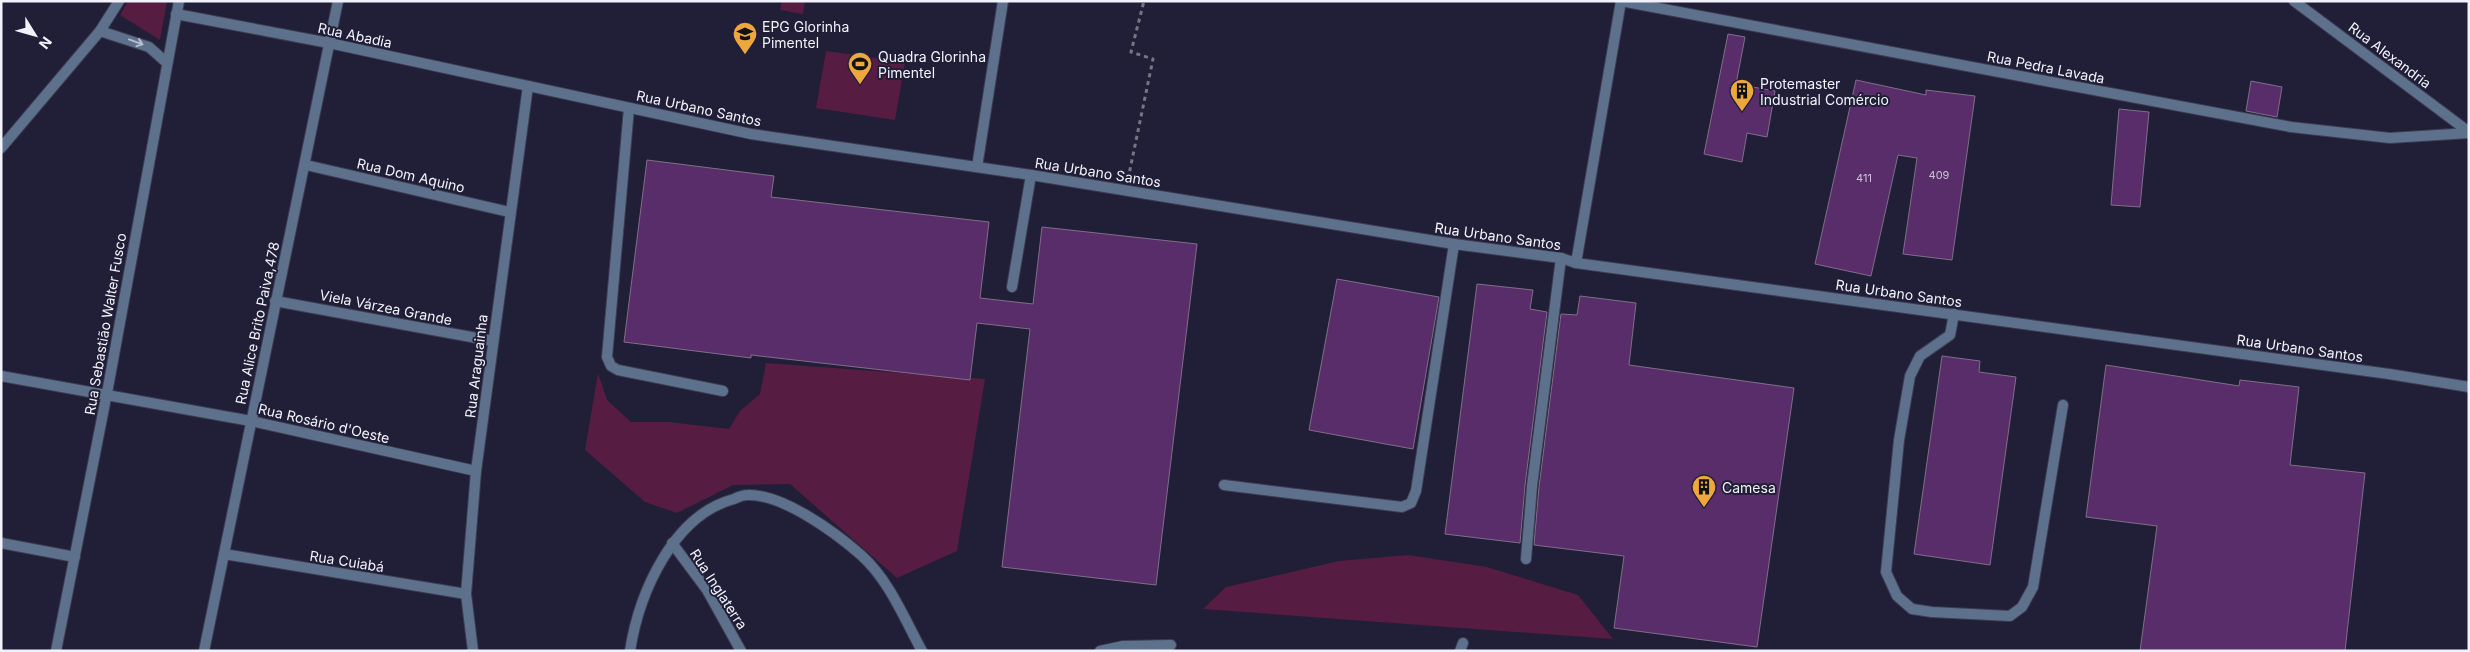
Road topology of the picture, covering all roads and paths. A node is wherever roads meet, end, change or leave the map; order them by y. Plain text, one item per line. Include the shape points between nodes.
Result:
1 (120, 1) edge
2 (179, 1) edge
3 (338, 1) edge
4 (1003, 1) edge
5 (1144, 1) edge
6 (1621, 1) edge
7 (2294, 1) edge
8 (176, 14) junction
9 (100, 31) junction
10 (329, 43) junction
11 (167, 63) junction
12 (528, 86) junction
13 (629, 108) junction
14 (2469, 132) edge
15 (1, 148) edge
16 (306, 165) junction
17 (977, 166) junction
18 (1031, 175) junction
19 (1125, 190) junction
20 (510, 212) junction
21 (1454, 244) junction
22 (1561, 258) junction
23 (1576, 263) junction
24 (1012, 287) dead end
25 (275, 300) junction
26 (1954, 314) junction
27 (493, 341) junction
28 (1, 376) edge
29 (2469, 387) edge
30 (723, 391) dead end
31 (107, 393) junction
32 (2062, 405) dead end
33 (251, 421) junction
34 (476, 471) junction
35 (1224, 485) dead end
36 (1, 543) edge
37 (672, 543) junction
38 (224, 554) junction
39 (75, 557) junction
40 (1526, 559) dead end
41 (466, 594) junction
42 (1171, 645) dead end
43 (56, 651) edge
44 (204, 651) edge
45 (472, 651) edge
46 (630, 651) edge
47 (741, 651) edge
48 (922, 651) edge
49 (1100, 651) edge

1 - 9 street
2 - 8 street, Rua Sebastião Walter Fusco
3 - 10 street, Rua Alice Brito Paiva,478
4 - 17 street
5 - 19 path via 1131,52 1153,59
6 - 14 street, Rua Pedra Lavada via 2290,127 2390,138
6 - 23 street
7 - 14 street, Rua Alexandria
8 - 10 street, Rua Abadia
8 - 11 street, Rua Sebastião Walter Fusco
9 -> 11 street via 148,47
9 - 15 street
10 - 12 street, Rua Abadia
10 - 16 street, Rua Alice Brito Paiva,478
11 - 31 street, Rua Sebastião Walter Fusco
12 - 13 street, Rua Urbano Santos
12 - 20 street, Rua Araguainha
13 - 17 street, Rua Urbano Santos via 751,134
13 - 30 street via 607,357 611,366 618,370
16 - 20 street, Rua Dom Aquino
16 - 25 street, Rua Alice Brito Paiva,478
17 - 18 street, Rua Urbano Santos
18 - 19 street, Rua Urbano Santos
18 - 24 street
19 - 21 street, Rua Urbano Santos
20 - 27 street, Rua Araguainha
21 - 22 street, Rua Urbano Santos
21 - 35 street via 1416,491 1411,503 1402,507
22 - 23 street, Rua Urbano Santos
22 - 40 street
23 - 26 street, Rua Urbano Santos
25 - 27 street, Viela Várzea Grande
25 - 33 street, Rua Alice Brito Paiva,478
26 - 29 street, Rua Urbano Santos
26 - 32 street via 1950,335 1914,364 1899,440 1886,572 1897,596 1912,609 2010,616 2022,606 2033,586 2039,557
27 - 34 street, Rua Araguainha
28 - 31 street, Rua Rosário d'Oeste
31 - 33 street, Rua Rosário d'Oeste
31 - 39 street, Rua Sebastião Walter Fusco
33 - 34 street, Rua Rosário d'Oeste
33 - 38 street, Rua Alice Brito Paiva,478
34 - 41 street, Rua Araguainha
36 - 39 street
37 - 46 street via 646,594
37 - 47 street, Rua Inglaterra via 707,590
37 - 48 street via 718,503 748,495 778,501 825,528 862,556 890,591
38 - 41 street, Rua Cuiabá
38 - 44 street, Rua Alice Brito Paiva,478
39 - 43 street, Rua Sebastião Walter Fusco
41 - 45 street, Rua Araguainha
42 - 49 street via 1123,646

